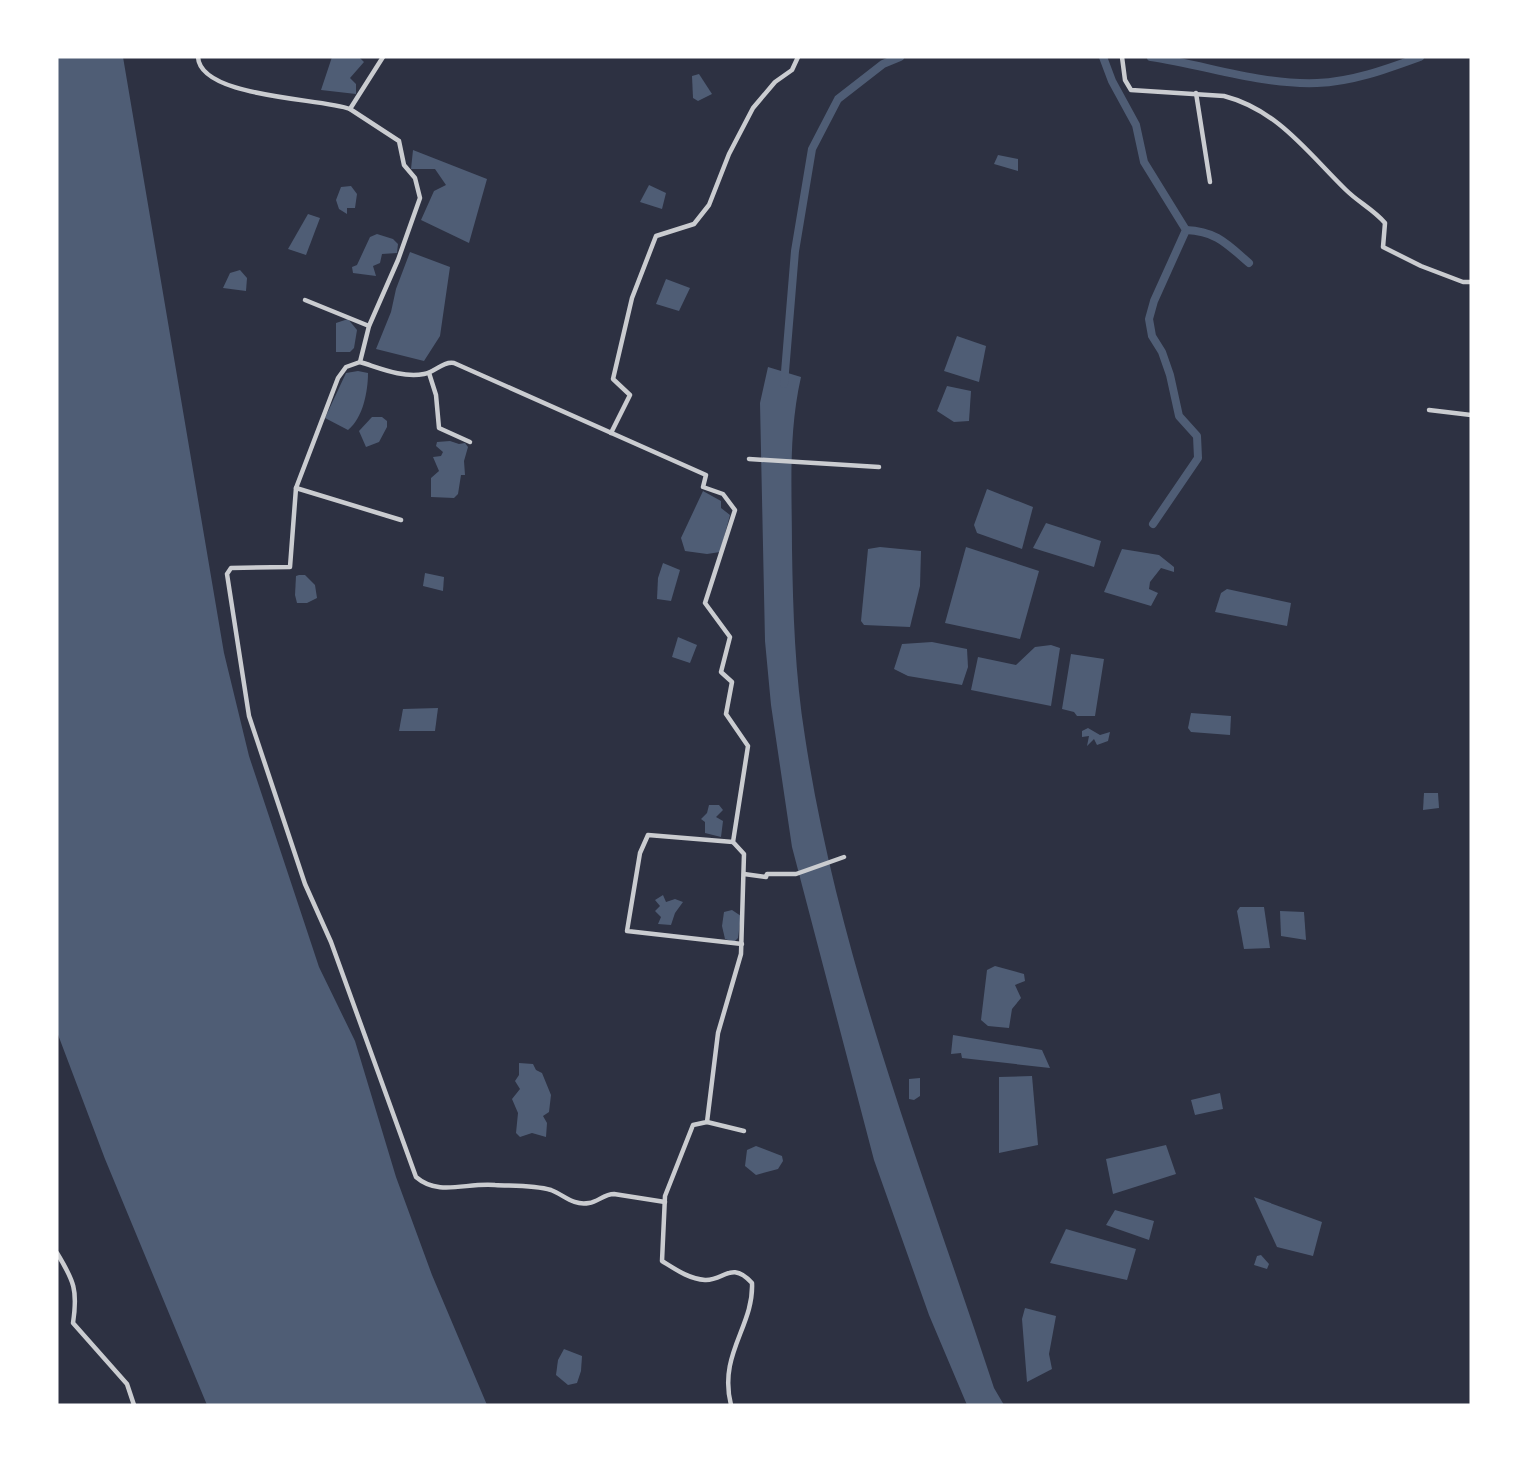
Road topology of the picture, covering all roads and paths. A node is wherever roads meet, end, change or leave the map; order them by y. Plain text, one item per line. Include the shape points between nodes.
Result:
1 (198, 57) edge
2 (382, 57) edge
3 (798, 57) edge
4 (1122, 57) edge
5 (1196, 93) junction
6 (350, 109) junction
7 (1210, 182) dead end
8 (1471, 282) edge
9 (305, 300) dead end
10 (369, 326) junction
11 (360, 362) junction
12 (429, 373) junction
13 (1429, 410) dead end
14 (1471, 415) edge
15 (611, 433) junction
16 (470, 442) dead end
17 (750, 459) dead end
18 (879, 467) dead end
19 (296, 488) junction
20 (401, 520) dead end
21 (733, 842) junction
22 (844, 856) dead end
23 (744, 874) junction
24 (742, 944) junction
25 (707, 1122) junction
26 (744, 1131) dead end
27 (665, 1202) junction
28 (57, 1253) edge
29 (134, 1405) edge
30 (731, 1405) edge

1 - 6 street via 202,69 222,83 291,101 322,102
2 - 6 street
3 - 15 street via 792,70 775,82 753,108 729,154 710,205 694,224 656,236 632,298 613,379 630,395
4 - 5 street via 1125,80 1131,90
5 - 7 street
5 - 8 street via 1238,100 1274,118 1345,190 1385,223 1383,248 1421,266
6 - 10 street via 399,141 404,165 420,191 398,261
9 - 10 street
10 - 11 street
11 - 12 street via 401,374
11 - 19 street via 346,367 338,378
12 - 15 street via 447,362 454,363
12 - 16 street via 439,428
13 - 14 street
15 - 21 street via 706,475 703,487 723,494 735,510 705,603 730,637 721,672 732,682 726,714 748,746
17 - 18 street
19 - 20 street
19 - 27 street via 290,567 231,568 227,574 249,716 305,884 331,942 416,1177 433,1187 492,1184 551,1190 567,1200 591,1204 607,1194
21 - 23 street via 744,854
21 - 24 street via 648,835 640,853 627,931
22 - 23 street via 796,874
23 - 24 street
24 - 25 street via 718,1033
25 - 26 street
25 - 27 street via 693,1125
27 - 30 street via 662,1261 681,1273 704,1280 730,1272 752,1283 727,1373
28 - 29 street via 75,1287 73,1323 127,1383

